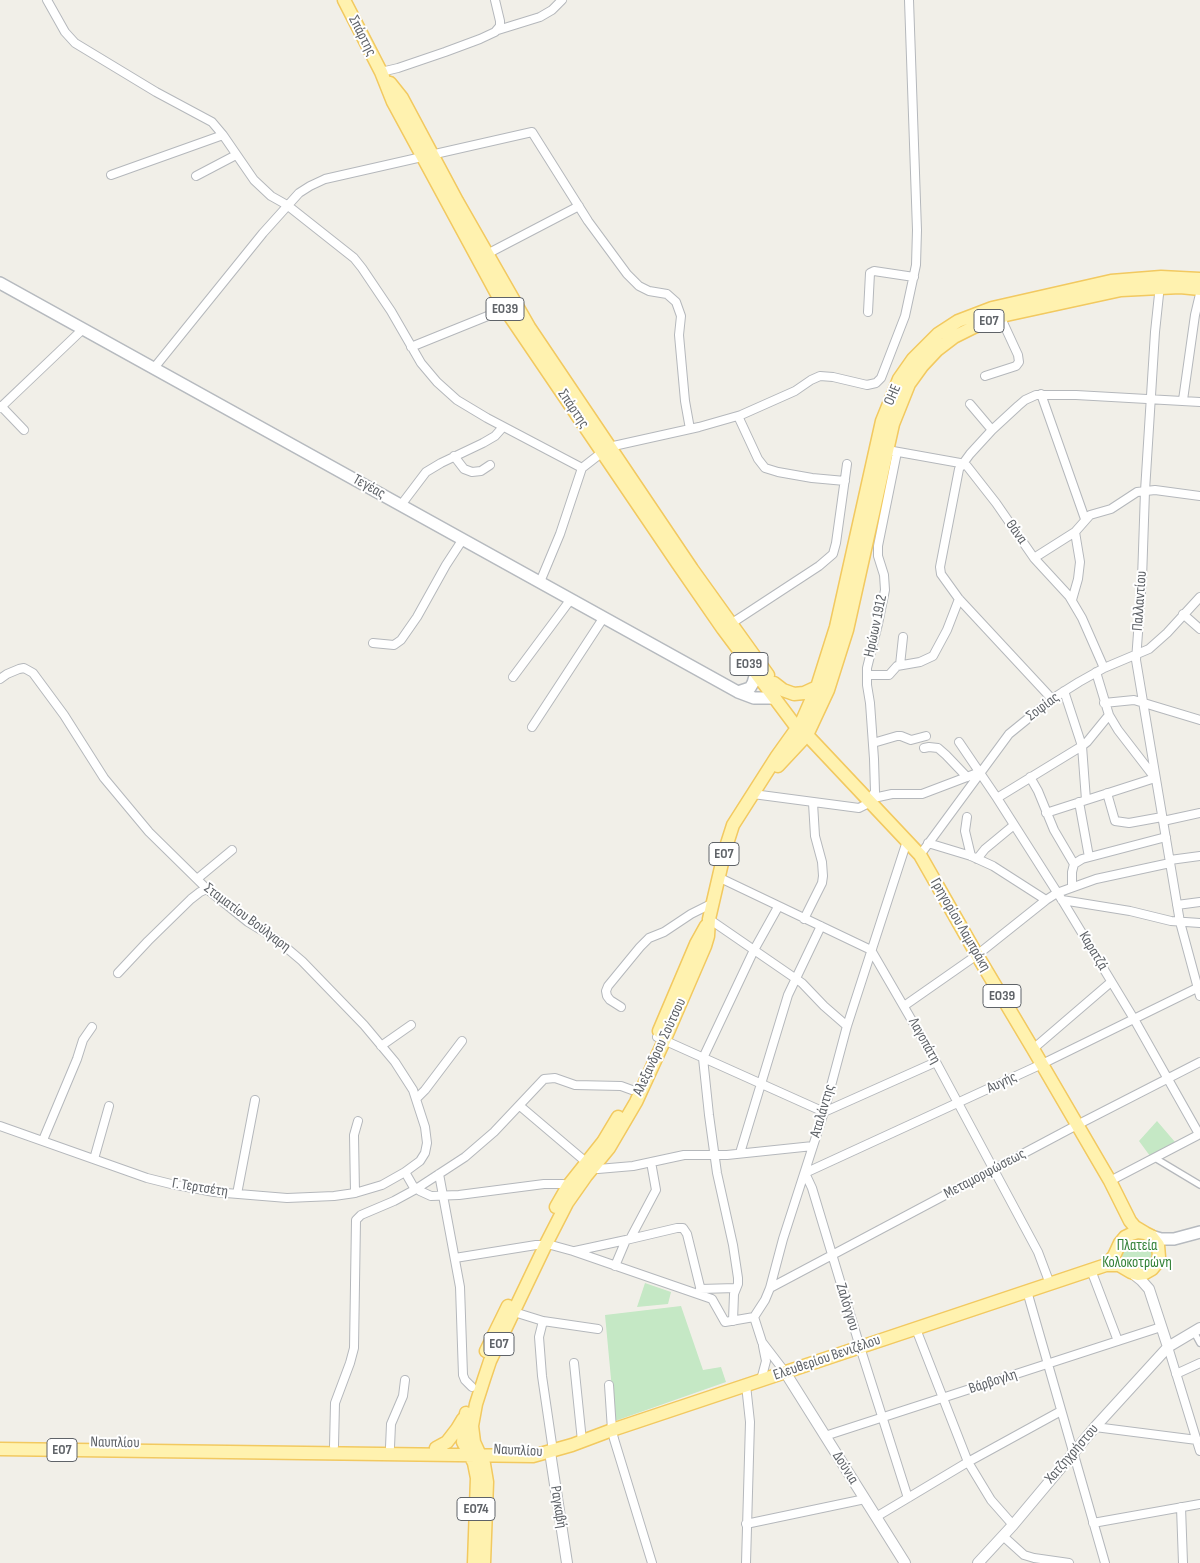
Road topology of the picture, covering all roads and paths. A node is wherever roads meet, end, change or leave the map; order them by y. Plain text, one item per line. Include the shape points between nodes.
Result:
1 (47, 0) edge
2 (344, 0) edge
3 (495, 0) edge
4 (562, 0) edge
5 (909, 0) edge
6 (498, 30) junction
7 (381, 72) junction
8 (224, 135) junction
9 (236, 155) junction
10 (428, 156) junction
11 (111, 175) dead end
12 (196, 176) dead end
13 (287, 205) junction
14 (579, 206) junction
15 (486, 254) junction
16 (914, 277) junction
17 (1200, 279) edge
18 (1160, 282) junction
19 (0, 283) edge
20 (1200, 289) edge
21 (1200, 294) edge
22 (505, 308) junction
23 (868, 312) dead end
24 (1000, 316) junction
25 (84, 329) junction
26 (411, 347) junction
27 (1190, 350) junction
28 (1200, 351) edge
29 (154, 368) junction
30 (985, 376) dead end
31 (1041, 394) junction
32 (1151, 398) junction
33 (1183, 400) junction
34 (1200, 402) edge
35 (970, 404) dead end
36 (1, 407) edge
37 (738, 416) junction
38 (503, 426) junction
39 (690, 429) junction
40 (24, 430) dead end
41 (992, 430) junction
42 (606, 450) junction
43 (887, 450) junction
44 (454, 456) junction
45 (962, 463) junction
46 (847, 464) dead end
47 (490, 465) dead end
48 (582, 468) junction
49 (845, 481) junction
50 (1144, 490) junction
51 (1200, 496) edge
52 (401, 505) junction
53 (1086, 519) junction
54 (1075, 532) junction
55 (463, 539) junction
56 (1034, 558) junction
57 (540, 582) junction
58 (1200, 597) edge
59 (572, 599) junction
60 (960, 599) junction
61 (1072, 600) junction
62 (1184, 614) junction
63 (604, 617) junction
64 (727, 626) junction
65 (1200, 628) edge
66 (903, 637) dead end
67 (373, 643) dead end
68 (1136, 656) junction
69 (900, 665) junction
70 (1104, 668) junction
71 (1096, 672) junction
72 (756, 673) junction
73 (867, 675) junction
74 (513, 677) dead end
75 (0, 679) edge
76 (774, 683) junction
77 (818, 687) junction
78 (1064, 691) junction
79 (738, 692) junction
80 (775, 698) junction
81 (1052, 699) junction
82 (1142, 702) junction
83 (1104, 703) junction
84 (1109, 715) junction
85 (1200, 720) edge
86 (532, 727) dead end
87 (802, 728) junction
88 (926, 736) dead end
89 (873, 742) junction
90 (959, 742) dead end
91 (1082, 746) junction
92 (924, 748) dead end
93 (980, 772) junction
94 (967, 777) junction
95 (1030, 777) junction
96 (1155, 778) junction
97 (753, 794) junction
98 (1108, 794) junction
99 (997, 798) junction
100 (868, 799) junction
101 (1083, 801) junction
102 (813, 803) junction
103 (1046, 813) junction
104 (1200, 813) edge
105 (967, 817) dead end
106 (1162, 819) junction
107 (1014, 825) junction
108 (1166, 837) junction
109 (908, 841) junction
110 (928, 843) junction
111 (232, 850) dead end
112 (920, 855) junction
113 (1200, 856) edge
114 (974, 857) junction
115 (1089, 857) junction
116 (1170, 862) junction
117 (1074, 864) junction
118 (718, 878) junction
119 (197, 879) junction
120 (1072, 887) junction
121 (207, 890) junction
122 (1057, 893) junction
123 (1046, 900) junction
124 (1062, 900) junction
125 (713, 902) junction
126 (1200, 902) edge
127 (1177, 905) junction
128 (778, 907) junction
129 (804, 919) junction
130 (709, 920) junction
131 (1180, 922) junction
132 (1200, 923) edge
133 (821, 926) junction
134 (754, 950) junction
135 (871, 950) junction
136 (977, 955) junction
137 (118, 973) dead end
138 (796, 978) junction
139 (1111, 982) junction
140 (1199, 992) edge
141 (904, 1006) junction
142 (621, 1007) dead end
143 (1134, 1019) junction
144 (411, 1025) dead end
145 (847, 1026) junction
146 (92, 1027) dead end
147 (660, 1039) junction
148 (462, 1042) dead end
149 (381, 1046) junction
150 (1033, 1048) junction
151 (703, 1058) junction
152 (936, 1062) junction
153 (1200, 1062) edge
154 (1042, 1064) junction
155 (1167, 1079) junction
156 (761, 1083) junction
157 (632, 1090) junction
158 (416, 1098) junction
159 (255, 1100) dead end
160 (957, 1103) junction
161 (108, 1106) dead end
162 (520, 1106) junction
163 (824, 1112) junction
164 (358, 1121) dead end
165 (1077, 1125) junction
166 (0, 1126) edge
167 (1199, 1134) edge
168 (43, 1140) junction
169 (813, 1146) junction
170 (740, 1154) junction
171 (715, 1155) junction
172 (1155, 1158) junction
173 (94, 1159) junction
174 (652, 1162) junction
175 (590, 1165) junction
176 (992, 1170) junction
177 (405, 1172) junction
178 (805, 1173) junction
179 (439, 1174) junction
180 (1110, 1181) junction
181 (1200, 1185) edge
182 (572, 1188) junction
183 (416, 1189) junction
184 (355, 1193) junction
185 (237, 1194) junction
186 (443, 1196) junction
187 (1127, 1216) junction
188 (1200, 1232) edge
189 (1148, 1234) junction
190 (1124, 1237) junction
191 (1182, 1238) junction
192 (628, 1240) junction
193 (541, 1245) junction
194 (1118, 1250) junction
195 (573, 1251) junction
196 (832, 1256) junction
197 (1159, 1257) junction
198 (455, 1258) junction
199 (1106, 1265) junction
200 (614, 1266) junction
201 (1091, 1270) junction
202 (1128, 1271) junction
203 (1050, 1284) junction
204 (736, 1288) junction
205 (770, 1288) junction
206 (1027, 1291) junction
207 (701, 1292) junction
208 (514, 1312) junction
209 (754, 1317) junction
210 (544, 1321) junction
211 (729, 1321) junction
212 (1162, 1327) junction
213 (598, 1329) dead end
214 (916, 1329) junction
215 (1197, 1330) edge
216 (1118, 1341) junction
217 (762, 1342) junction
218 (1200, 1343) edge
219 (860, 1347) junction
220 (1168, 1347) junction
221 (574, 1363) dead end
222 (1048, 1364) junction
223 (1200, 1364) edge
224 (785, 1372) junction
225 (1176, 1374) junction
226 (405, 1380) dead end
227 (761, 1380) junction
228 (746, 1385) junction
229 (472, 1386) junction
230 (609, 1386) dead end
231 (943, 1398) junction
232 (1062, 1411) junction
233 (466, 1412) junction
234 (882, 1417) junction
235 (1095, 1427) junction
236 (612, 1430) junction
237 (825, 1436) junction
238 (1198, 1440) edge
239 (582, 1441) junction
240 (0, 1442) edge
241 (334, 1446) junction
242 (390, 1447) junction
243 (436, 1448) junction
244 (0, 1449) edge
245 (1200, 1450) edge
246 (551, 1451) junction
247 (1073, 1452) junction
248 (474, 1453) junction
249 (510, 1456) junction
250 (968, 1462) junction
251 (487, 1482) junction
252 (908, 1498) junction
253 (865, 1499) junction
254 (1200, 1504) edge
255 (1181, 1507) junction
256 (876, 1517) junction
257 (1093, 1523) junction
258 (746, 1524) junction
259 (1013, 1525) junction
260 (1003, 1536) junction
261 (474, 1563) edge
262 (484, 1563) edge
263 (567, 1563) edge
264 (652, 1563) edge
265 (746, 1563) edge
266 (905, 1563) edge
267 (978, 1563) edge
268 (1069, 1563) edge
269 (1105, 1563) edge
270 (1183, 1563) edge

1 - 8 street via 65,32 80,47 212,122
2 - 7 main road, Σπάρτης / ΕΟ39
3 - 6 street via 500,21
4 - 6 street via 540,17
5 - 16 street via 917,236
6 - 7 street via 480,40
7 - 10 main road, Σπάρτης / ΕΟ39 via 402,98
8 - 9 street
8 - 11 street
9 - 12 street
9 - 13 street via 254,180
10 - 13 street via 325,179 299,193
10 - 14 street via 532,132
10 - 15 main road, Σπάρτης / ΕΟ39
10 - 22 main road, Σπάρτης / ΕΟ39
13 - 26 street via 358,263
13 - 29 street
14 - 15 street
14 - 39 street via 611,254 639,286 667,294 676,302 681,316 679,335
15 - 42 main road, Σπάρτης / ΕΟ39
16 - 23 street via 870,273
16 - 37 street via 900,332 878,382 867,385 820,376 796,391
17 - 18 main road, ΟΗΕ / ΕΟ7
18 - 20 main road, ΟΗΕ / ΕΟ7
18 - 24 main road, ΟΗΕ / ΕΟ7
18 - 32 street, Παλλαντίου
18 - 43 main road, ΟΗΕ / ΕΟ7 via 1110,282 1011,303 948,327 921,350 899,379 882,421
19 - 25 main road, Τεγέας
21 - 27 street
22 - 26 street
22 - 42 main road, Σπάρτης / ΕΟ39
24 - 30 street via 1019,362 1016,366
24 - 43 main road, ΟΗΕ / ΕΟ7 via 954,337 922,366 904,394
25 - 29 main road, Τεγέας
25 - 36 street
26 - 38 street via 437,382 457,400
27 - 28 street
27 - 33 street
29 - 52 main road, Τεγέας
31 - 32 street
31 - 41 street via 1025,400
31 - 53 street
32 - 33 street
32 - 50 street, Παλλαντίου
33 - 34 street
35 - 41 street
36 - 40 street
37 - 39 street
37 - 49 street via 765,468
38 - 44 street via 489,440
38 - 48 street
39 - 42 street
41 - 45 street
42 - 48 street
42 - 64 main road, Σπάρτης / ΕΟ39 via 615,474
43 - 45 street
43 - 73 street, Ηρώων 1912 via 878,546 885,590
43 - 77 main road, ΟΗΕ / ΕΟ7
43 - 87 main road, ΟΗΕ / ΕΟ7 via 846,630 828,690
44 - 47 street via 472,472 482,471
44 - 52 street via 426,472
45 - 56 street, Θάνα via 975,475
45 - 60 street via 940,567 942,578
46 - 49 street
48 - 57 street
49 - 64 street via 834,550 830,557
50 - 51 street
50 - 53 street
50 - 68 street, Παλλαντίου
52 - 55 main road, Τεγέας
53 - 54 street
54 - 56 street
54 - 61 street via 1080,562
55 - 57 main road, Τεγέας
55 - 67 street via 401,640 394,645
56 - 61 street, Θάνα
57 - 59 main road, Τεγέας
58 - 62 street, Σοφίας
59 - 63 main road, Τεγέας
59 - 74 street
60 - 69 street via 933,656
60 - 81 street
61 - 70 street, Θάνα
62 - 65 street
62 - 68 street, Σοφίας via 1153,646
63 - 79 main road, Τεγέας
63 - 86 street
64 - 72 main road, Σπάρτης / ΕΟ39
64 - 76 main road, Σπάρτης / ΕΟ39
66 - 69 street
68 - 70 street, Σοφίας
68 - 82 street, Παλλαντίου
69 - 73 street via 889,675
70 - 71 street, Σοφίας
71 - 78 street, Σοφίας
71 - 83 street
72 - 79 main road via 750,688
72 - 80 main road, Σπάρτης / ΕΟ39
73 - 89 street, Ηρώων 1912
75 - 119 street, Σταματίου Βούλγαρη via 18,669 24,668 33,673 104,778 149,832
76 - 77 main road via 794,694
76 - 87 main road, Σπάρτης / ΕΟ39
77 - 87 main road, ΟΗΕ / ΕΟ7
78 - 81 street, Σοφίας
78 - 91 street
79 - 80 main road, Τεγέας via 754,698
80 - 87 main road, Σπάρτης / ΕΟ39
81 - 93 street, Σοφίας via 1009,734
82 - 83 street
82 - 85 street
82 - 96 street, Παλλαντίου
83 - 84 street
84 - 91 street
84 - 96 street
87 - 97 main road, Αλεξανδρου Σούτσου / ΕΟ7
87 - 100 main road, Γρηγορίου Λαμπράκη / ΕΟ39
88 - 89 street via 910,740 897,736
89 - 100 street, Ηρώων 1912 via 875,792
90 - 93 street, Καρατζά
91 - 95 street
91 - 101 street
92 - 94 street via 938,748
93 - 94 street
93 - 99 street, Καρατζά
93 - 110 street, Σοφίας
94 - 100 street via 922,794 892,794
95 - 99 street
95 - 103 street
96 - 98 street
96 - 106 street, Παλλαντίου
97 - 102 street
97 - 118 main road, Αλεξανδρου Σούτσου / ΕΟ7 via 733,825
98 - 101 street
98 - 106 street via 1115,821 1129,823
99 - 107 street, Καρατζά
100 - 102 street via 859,808
100 - 109 main road, Γρηγορίου Λαμπράκη / ΕΟ39
101 - 103 street
101 - 115 street
102 - 129 street via 823,876
103 - 117 street
104 - 106 street
105 - 114 street via 965,831
106 - 108 street, Παλλαντίου
107 - 114 street
107 - 122 street, Καρατζά
108 - 115 street
108 - 116 street, Παλλαντίου
109 - 112 main road, Γρηγορίου Λαμπράκη / ΕΟ39
109 - 135 street, Αταλάντης
110 - 112 street, Σοφίας
110 - 114 street
111 - 119 street
112 - 136 main road, Γρηγορίου Λαμπράκη / ΕΟ39
113 - 116 street
114 - 123 street
115 - 117 street
116 - 120 street
116 - 127 street, Παλλαντίου
117 - 120 street
118 - 125 main road, Αλεξανδρου Σούτσου / ΕΟ7
118 - 128 street
119 - 121 street, Σταματίου Βούλγαρη
120 - 122 street
121 - 137 street via 191,899
121 - 149 street, Σταματίου Βούλγαρη via 302,961
122 - 123 street
122 - 124 street, Καρατζά
123 - 136 street
124 - 131 street
124 - 139 street, Καρατζά
125 - 130 main road, Αλεξανδρου Σούτσου / ΕΟ7
125 - 142 street via 649,938 640,947 606,991 610,1000
126 - 127 street
127 - 131 street, Παλλαντίου
128 - 129 street
128 - 134 street
129 - 133 street
130 - 134 street
130 - 147 main road, Αλεξανδρου Σούτσου / ΕΟ7 via 696,944
131 - 132 street
131 - 140 street, Παλλαντίου
133 - 135 street
133 - 138 street
134 - 138 street
134 - 151 street
135 - 141 street, Λαγοπάτη
135 - 145 street, Αταλάντης
136 - 141 street
136 - 150 main road, Γρηγορίου Λαμπράκη / ΕΟ39
138 - 145 street
138 - 156 street
139 - 143 street, Καρατζά
139 - 150 street
140 - 143 street, Αυγής
141 - 152 street, Λαγοπάτη
143 - 154 street, Αυγής
143 - 155 street, Καρατζά
144 - 149 street
145 - 163 street, Αταλάντης
146 - 168 street via 83,1040
147 - 151 street
147 - 157 main road, Αλεξανδρου Σούτσου / ΕΟ7
147 - 175 main road, Αλεξανδρου Σούτσου / ΕΟ7 via 622,1128 609,1148
148 - 158 street
149 - 158 street, Σταματίου Βούλγαρη via 406,1078
150 - 154 main road, Γρηγορίου Λαμπράκη / ΕΟ39
151 - 156 street
151 - 171 street
152 - 160 street, Λαγοπάτη
152 - 163 street
153 - 155 street, Μεταμορφώσεως
154 - 160 street, Αυγής
154 - 165 main road, Γρηγορίου Λαμπράκη / ΕΟ39
155 - 165 street, Μεταμορφώσεως
155 - 167 street, Καρατζά
156 - 163 street
156 - 170 street
157 - 162 street via 621,1086 574,1085 550,1078 544,1079
157 - 175 main road, Αλεξανδρου Σούτσου / ΕΟ7
158 - 177 street, Σταματίου Βούλγαρη via 425,1127 427,1148 420,1161
159 - 185 street
160 - 176 street, Λαγοπάτη
160 - 178 street, Αυγής
161 - 173 street
162 - 175 street
162 - 179 street via 480,1145
163 - 169 street, Αταλάντης
164 - 184 street via 354,1134
165 - 176 street, Μεταμορφώσεως
165 - 180 main road, Γρηγορίου Λαμπράκη / ΕΟ39
166 - 168 street, Γ. Τερτσέτη
167 - 172 street
168 - 173 street, Γ. Τερτσέτη
169 - 170 street
169 - 178 street, Αταλάντης
170 - 171 street
171 - 174 street via 684,1155
171 - 204 street via 736,1263
172 - 180 street
172 - 181 street
173 - 185 street, Γ. Τερτσέτη via 171,1184
174 - 175 street via 610,1169
174 - 192 street via 656,1190
175 - 182 main road, Αλεξανδρου Σούτσου / ΕΟ7
176 - 196 street, Μεταμορφώσεως
176 - 203 street, Λαγοπάτη via 1038,1252
177 - 183 street
177 - 184 street, Γ. Τερτσέτη via 382,1185
178 - 196 street, Ζαλόγγου
178 - 205 street, Αταλάντης
179 - 183 street
179 - 186 street
180 - 187 main road, Γρηγορίου Λαμπράκη / ΕΟ39
182 - 186 street via 544,1184
182 - 193 main road, Αλεξανδρου Σούτσου / ΕΟ7
183 - 186 street via 427,1195
183 - 241 street via 356,1220 354,1348 336,1403
184 - 185 street, Γ. Τερτσέτη via 287,1198
186 - 198 street
187 - 189 main road, Γρηγορίου Λαμπράκη / ΕΟ39 via 1134,1227
187 - 190 main road
188 - 191 main road
189 - 190 main road via 1138,1232
189 - 191 main road via 1166,1240
189 - 197 main road via 1158,1246
190 - 194 main road
191 - 197 main road
192 - 195 street
192 - 200 street
192 - 207 street via 683,1228
193 - 195 street
193 - 198 street
193 - 208 main road, Αλεξανδρου Σούτσου / ΕΟ7
193 - 229 main road, Αλεξανδρου Σούτσου / ΕΟ7 via 483,1357
194 - 199 main road
194 - 202 main road via 1120,1264
195 - 200 street
196 - 205 street, Μεταμορφώσεως
196 - 219 street, Ζαλόγγου
197 - 202 main road via 1152,1269 1138,1274
198 - 229 street via 461,1292 463,1375
199 - 201 main road, Ελευθερίου Βενιζέλου
199 - 202 main road via 1119,1265
200 - 207 street
201 - 203 main road, Ελευθερίου Βενιζέλου
201 - 216 street
202 - 212 street via 1149,1289
203 - 206 main road, Ελευθερίου Βενιζέλου
204 - 207 street
204 - 211 street
205 - 209 street, Αταλάντης
206 - 214 main road, Ελευθερίου Βενιζέλου
206 - 222 street
207 - 211 street via 712,1299
208 - 210 street
208 - 248 main road, Αλεξανδρου Σούτσου / ΕΟ7 via 490,1361 477,1398 472,1426
209 - 211 street
209 - 217 street
210 - 213 street
210 - 246 street via 539,1337
212 - 216 street, Βάρβογλη
212 - 220 street
214 - 219 main road, Ελευθερίου Βενιζέλου
214 - 231 street
215 - 218 street
215 - 220 street, Χατζηχρήστου
216 - 222 street, Βάρβογλη
217 - 224 street
217 - 227 street via 766,1361
219 - 224 main road, Ελευθερίου Βενιζέλου
219 - 234 street, Ζαλόγγου
220 - 225 street
220 - 235 street, Χατζηχρήστου
221 - 239 street
222 - 231 street, Βάρβογλη
222 - 232 street
223 - 225 street
224 - 227 main road, Ελευθερίου Βενιζέλου
224 - 237 street, Δούνια
225 - 238 street
226 - 242 street via 403,1396 391,1424
227 - 228 main road, Ελευθερίου Βενιζέλου
228 - 236 main road, Ελευθερίου Βενιζέλου
228 - 258 street via 750,1422
229 - 233 main road, Αλεξανδρου Σούτσου / ΕΟ7
230 - 236 street
231 - 234 street, Βάρβογλη
231 - 250 street
232 - 247 street
232 - 250 street
233 - 243 main road, ΕΟ7 via 452,1436
233 - 248 main road, Αλεξανδρου Σούτσου / ΕΟ7 via 463,1439
234 - 237 street, Βάρβογλη
234 - 252 street, Ζαλόγγου
235 - 238 street
235 - 247 street, Χατζηχρήστου
236 - 239 main road, Ελευθερίου Βενιζέλου
236 - 264 street
237 - 253 street, Δούνια
238 - 245 street
239 - 246 main road, Ελευθερίου Βενιζέλου
240 - 241 main road, Ναυπλίου / ΕΟ7
241 - 242 main road, Ναυπλίου / ΕΟ7
242 - 243 main road, Ναυπλίου / ΕΟ7
243 - 248 main road, Ναυπλίου / ΕΟ7
244 - 248 main road, Ναυπλίου / ΕΟ7
246 - 248 main road, Ναυπλίου
246 - 249 main road, Ναυπλίου via 533,1456
246 - 263 street, Ραγκαβή
247 - 257 street
247 - 259 street, Χατζηχρήστου
248 - 249 main road, Ναυπλίου
248 - 251 main road, ΕΟ74 via 484,1464
248 - 261 main road, ΕΟ74 via 477,1478
249 - 251 main road via 491,1468
250 - 252 street
250 - 259 street via 991,1500
251 - 262 main road, ΕΟ74
252 - 256 street
253 - 256 street, Δούνια
253 - 258 street
254 - 255 street
255 - 257 street
255 - 270 street
256 - 266 street, Δούνια
257 - 269 street
258 - 265 street
259 - 260 street, Χατζηχρήστου
260 - 267 street, Χατζηχρήστου
260 - 268 street via 1024,1555

